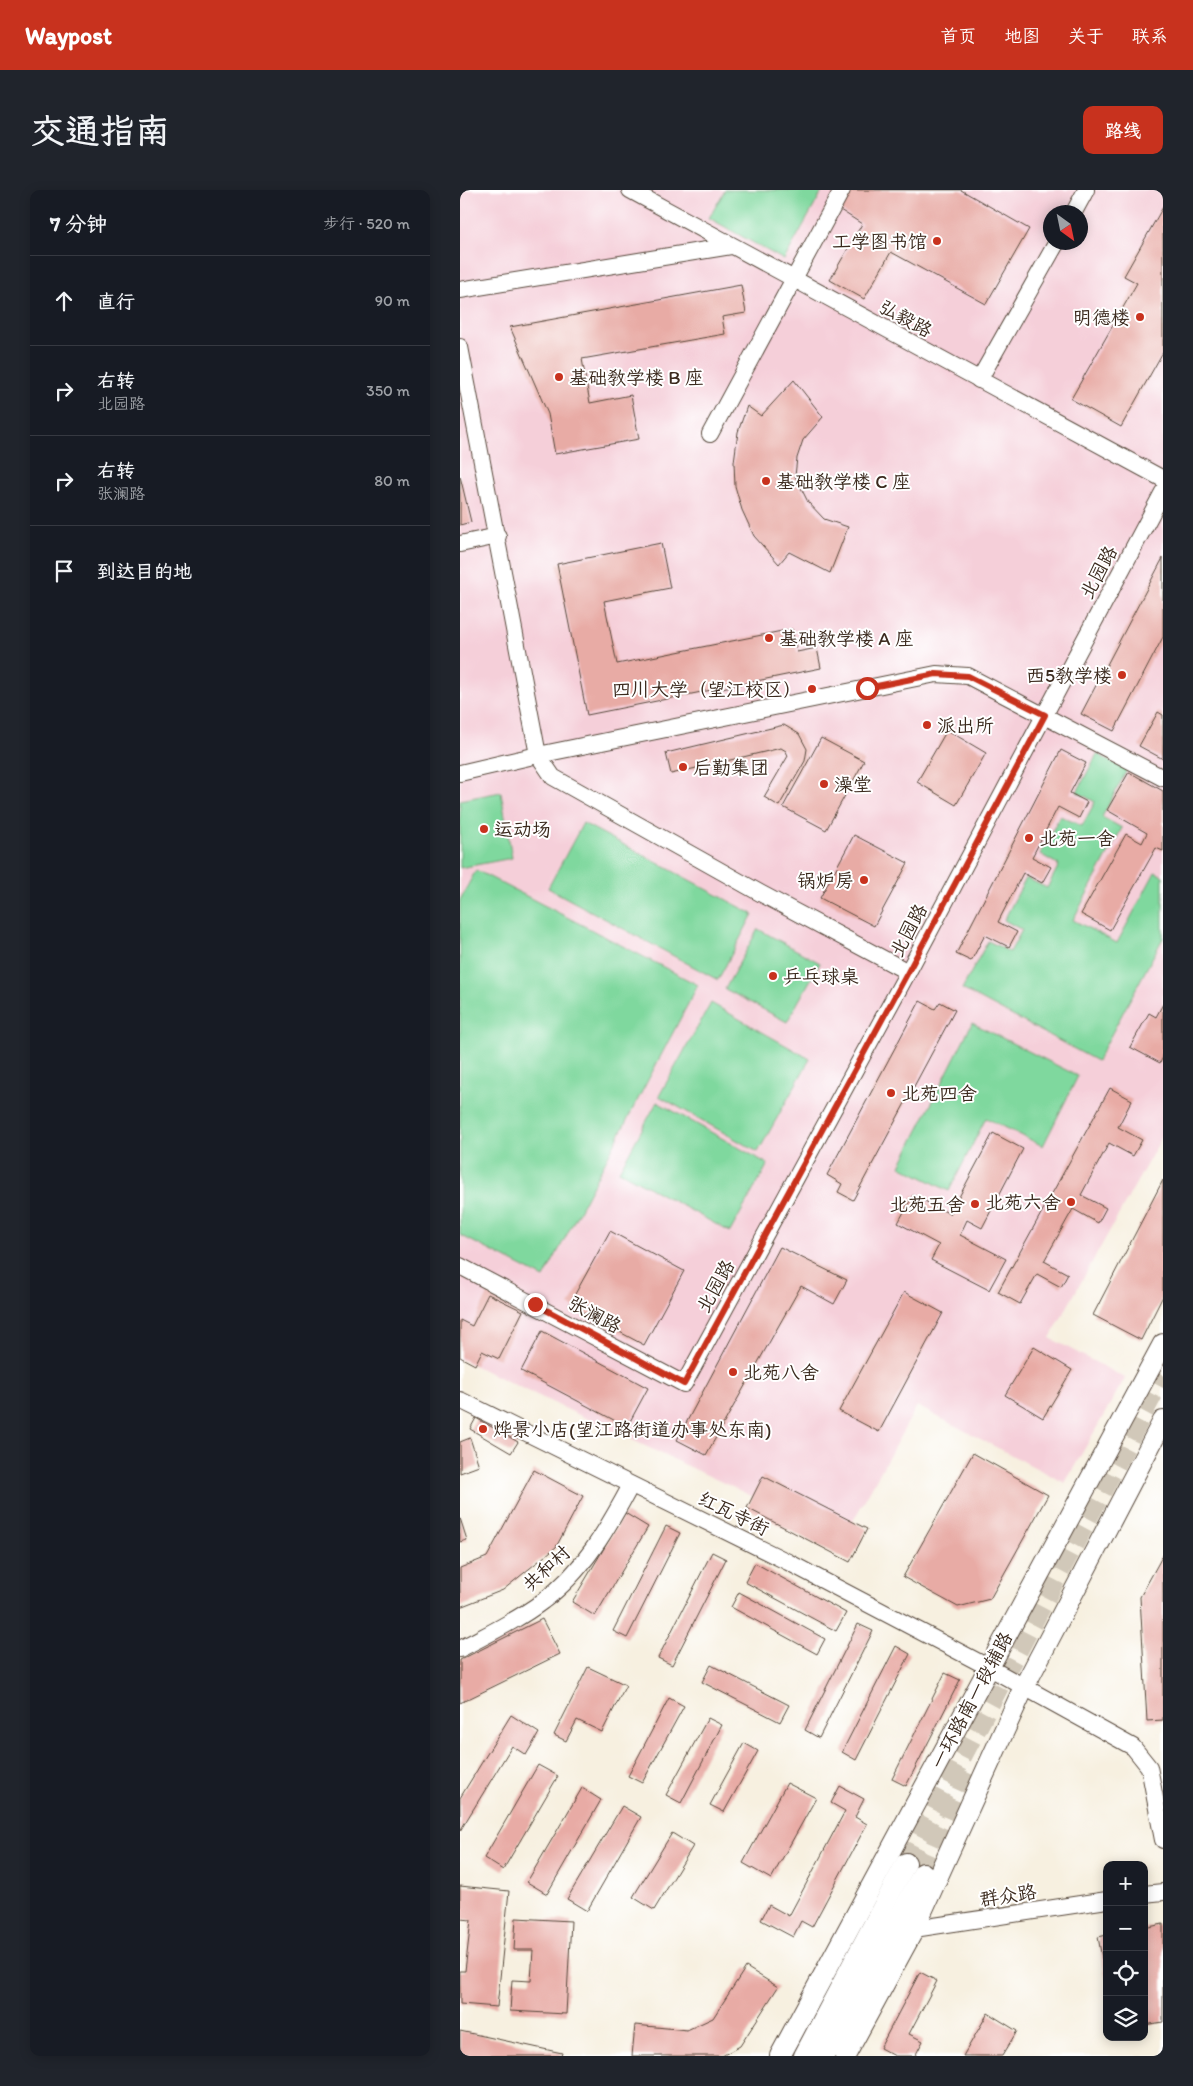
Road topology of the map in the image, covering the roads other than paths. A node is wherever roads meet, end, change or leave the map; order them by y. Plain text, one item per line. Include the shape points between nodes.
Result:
1 (630, 190) edge
2 (842, 190) edge
3 (1086, 190) edge
4 (1078, 205) edge
5 (731, 246) junction
6 (1052, 250) edge
7 (793, 279) junction
8 (460, 290) edge
9 (460, 347) edge
10 (979, 380) junction
11 (710, 434) dead end
12 (1163, 479) edge
13 (1163, 492) edge
14 (1156, 521) edge
15 (498, 536) junction
16 (460, 544) edge
17 (1045, 715) junction
18 (538, 755) junction
19 (460, 773) edge
20 (1163, 778) edge
21 (908, 972) junction
22 (460, 1266) edge
23 (1163, 1344) edge
24 (684, 1384) joint
25 (460, 1400) edge
26 (1163, 1421) edge
27 (630, 1485) junction
28 (460, 1649) edge
29 (988, 1668) junction
30 (1024, 1687) junction
31 (1163, 1840) edge
32 (1163, 1892) edge
33 (1148, 1894) edge
34 (1103, 1901) edge
35 (914, 1929) junction
36 (780, 2056) edge
37 (804, 2056) edge
38 (824, 2056) edge
39 (845, 2056) edge

1 - 5 street, 弘毅路
2 - 7 street
3 - 4 street
5 - 7 street, 弘毅路
5 - 8 street
6 - 10 street
7 - 10 street, 弘毅路
7 - 11 street
9 - 15 street
10 - 12 street, 弘毅路
13 - 14 street, 北园路
14 - 17 street, 北园路
15 - 16 street
15 - 18 street
17 - 18 street via 968,676 936,674
17 - 20 street
17 - 21 street, 北园路
18 - 19 street
18 - 21 street via 553,777
21 - 24 street, 北园路
22 - 24 street, 张澜路
23 - 29 main road, 一环路南一段辅路
25 - 27 street, 红瓦寺街
26 - 30 main road
27 - 28 street, 共和村 via 594,1549 570,1577 544,1601
27 - 29 street, 红瓦寺街 via 788,1562
29 - 30 street, 红瓦寺街
29 - 36 main road, 一环路南一段辅路
30 - 31 street, 红瓦寺街 via 1134,1747 1149,1767
30 - 35 main road
32 - 33 street
34 - 35 street, 群众路
35 - 39 main road
37 - 38 main road via 914,1868

